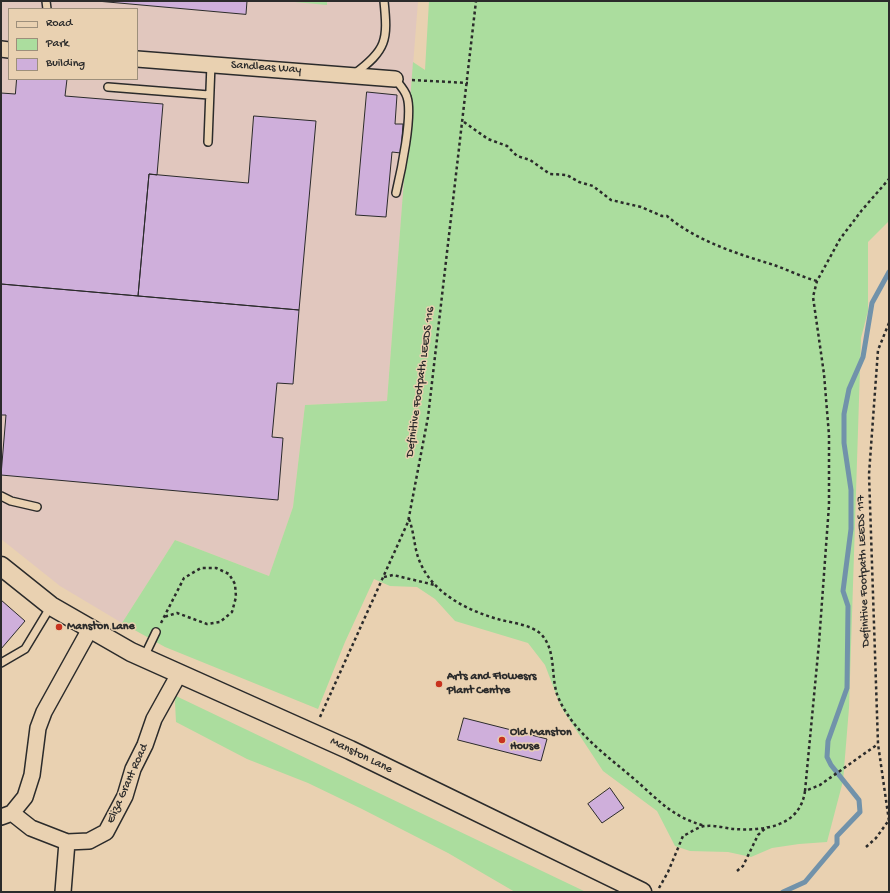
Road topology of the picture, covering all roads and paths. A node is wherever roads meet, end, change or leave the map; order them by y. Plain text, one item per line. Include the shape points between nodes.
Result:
1 (384, 1) edge
2 (476, 1) edge
3 (138, 59) edge
4 (211, 64) junction
5 (344, 78) junction
6 (395, 79) junction
7 (468, 83) junction
8 (108, 87) dead end
9 (209, 95) junction
10 (464, 122) junction
11 (208, 142) dead end
12 (889, 179) edge
13 (396, 193) dead end
14 (817, 281) junction
15 (889, 323) edge
16 (1, 496) edge
17 (37, 507) dead end
18 (409, 519) junction
19 (1, 566) edge
20 (383, 577) junction
21 (435, 585) junction
22 (51, 606) junction
23 (164, 617) junction
24 (90, 629) junction
25 (156, 632) joint
26 (144, 658) junction
27 (1, 663) edge
28 (179, 674) junction
29 (313, 733) junction
30 (878, 744) junction
31 (805, 792) junction
32 (6, 815) edge
33 (889, 820) edge
34 (704, 826) junction
35 (768, 827) junction
36 (67, 842) junction
37 (866, 847) dead end
38 (737, 870) dead end
39 (63, 892) edge
40 (642, 892) edge
41 (657, 892) edge

1 - 5 lane via 384,46 366,65
2 - 7 path, Definitive Footpath LEEDS 116
3 - 4 street, Sandleas Way
4 - 5 street, Sandleas Way
4 - 9 lane
5 - 6 street, Sandleas Way
6 - 7 path
6 - 13 lane via 407,96 409,111
7 - 10 path, Definitive Footpath LEEDS 116
8 - 9 lane
9 - 11 lane
10 - 14 path via 488,139 507,146 517,156 530,160 550,174 567,176 593,186 611,200 667,216 696,235 745,257
10 - 18 path, Definitive Footpath LEEDS 116 via 428,418
12 - 14 path via 840,239
14 - 31 path via 813,297 824,374 829,435 829,505
15 - 30 path, Definitive Footpath LEEDS 117 via 878,350 870,474
16 - 17 lane
18 - 20 path, Definitive Footpath LEEDS 116
18 - 21 path via 418,557 426,575
19 - 22 street, Manston Lane
20 - 21 path via 393,575
20 - 29 path, Definitive Footpath LEEDS 116
21 - 34 path via 468,608 539,632 548,642 551,651 553,679 565,713 593,745 658,802 679,817
22 - 24 street, Manston Lane
22 - 27 lane via 26,649
23 - 23 path via 184,578 201,568 216,568 229,574 235,584 236,597 232,612 220,622 207,624 177,613
23 - 25 path
24 - 26 street, Manston Lane
24 - 32 street via 44,712 38,728 30,782 25,797
25 - 26 lane
26 - 28 street, Manston Lane
28 - 29 street, Manston Lane
28 - 36 street, Eliza Grant Road via 154,719 133,769 125,796 106,832 89,841
29 - 40 street, Manston Lane
30 - 31 path via 831,778
30 - 33 path, Definitive Footpath LEEDS 117
31 - 35 path via 803,803 796,814 786,822
32 - 36 street, Eliza Grant Road
33 - 37 path
34 - 35 path via 736,829
34 - 41 path via 683,836
35 - 38 path via 758,835 743,866
36 - 39 street

